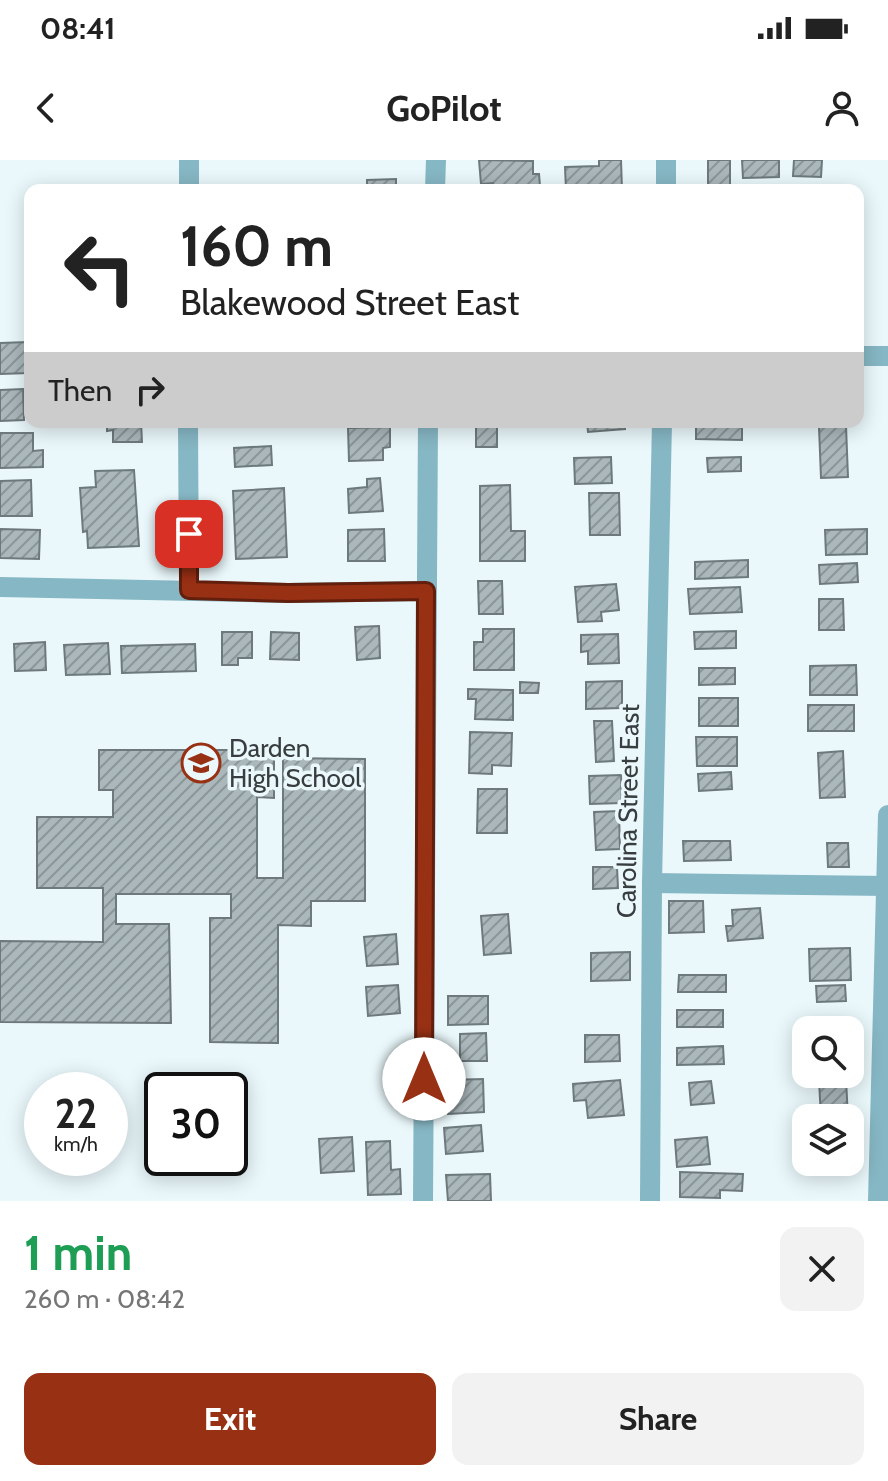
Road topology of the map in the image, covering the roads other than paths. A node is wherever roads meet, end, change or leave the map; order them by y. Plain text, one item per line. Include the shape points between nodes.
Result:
1 (189, 160) edge
2 (436, 160) edge
3 (666, 160) edge
4 (189, 184) edge
5 (435, 184) edge
6 (666, 184) edge
7 (864, 356) edge
8 (888, 356) edge
9 (188, 428) edge
10 (428, 428) edge
11 (662, 428) edge
12 (0, 587) edge
13 (189, 590) junction
14 (426, 591) junction
15 (888, 815) edge
16 (652, 883) junction
17 (888, 886) edge
18 (423, 1201) edge
19 (650, 1201) edge
20 (878, 1201) edge

1 - 4 street
2 - 5 street
3 - 6 street
7 - 8 street
9 - 13 street
10 - 14 street
11 - 16 street, Carolina Street East
12 - 13 street
13 - 14 street
14 - 18 street
15 - 17 street
16 - 17 street
16 - 19 street, Carolina Street East
17 - 20 street

